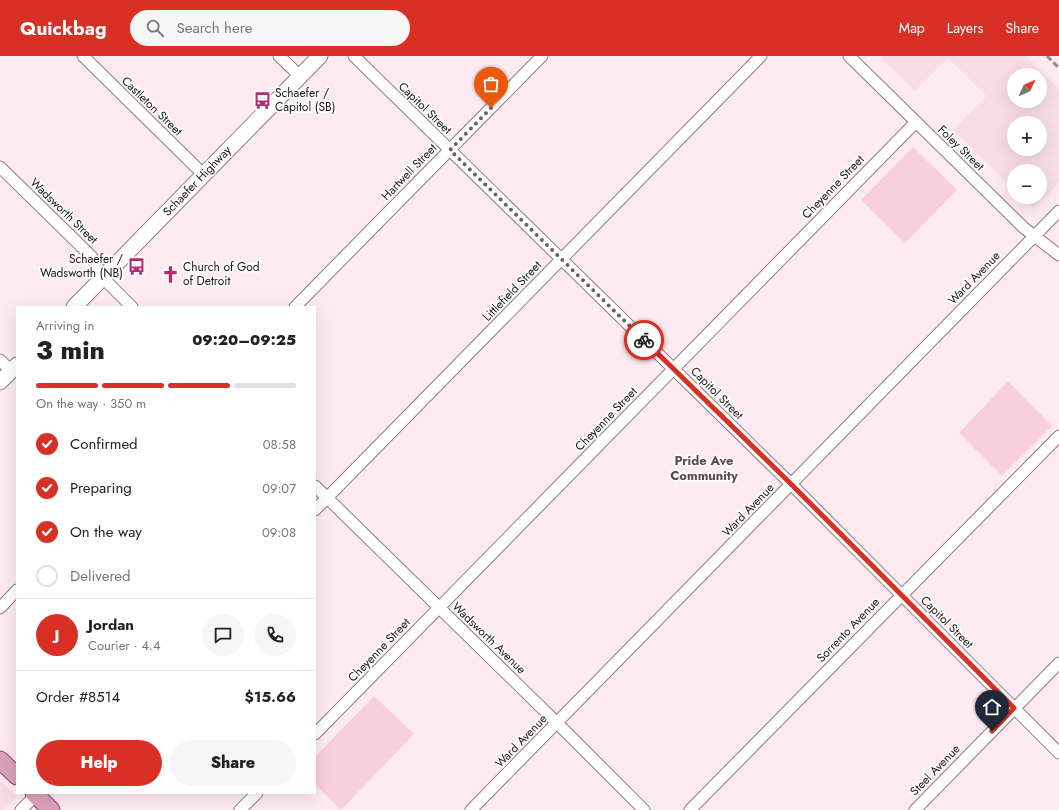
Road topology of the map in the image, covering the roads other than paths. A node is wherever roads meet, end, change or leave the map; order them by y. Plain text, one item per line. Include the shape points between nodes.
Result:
1 (83, 56) edge
2 (279, 56) edge
3 (320, 56) edge
4 (354, 56) edge
5 (542, 56) edge
6 (761, 56) edge
7 (849, 56) edge
8 (300, 76) junction
9 (916, 122) junction
10 (450, 150) junction
11 (0, 167) edge
12 (204, 175) junction
13 (1059, 210) edge
14 (1034, 235) junction
15 (1059, 255) edge
16 (561, 259) junction
17 (103, 278) junction
18 (75, 306) edge
19 (131, 306) edge
20 (297, 306) edge
21 (0, 360) edge
22 (14, 368) edge
23 (673, 369) junction
24 (0, 382) edge
25 (1059, 436) edge
26 (791, 484) junction
27 (316, 487) edge
28 (327, 498) junction
29 (316, 509) edge
30 (16, 591) edge
31 (901, 595) junction
32 (0, 608) edge
33 (439, 608) junction
34 (1059, 663) edge
35 (1014, 708) junction
36 (557, 723) junction
37 (316, 733) edge
38 (1059, 753) edge
39 (0, 760) edge
40 (16, 775) edge
41 (36, 794) edge
42 (256, 794) edge
43 (21, 810) edge
44 (51, 810) edge
45 (240, 810) edge
46 (471, 810) edge
47 (644, 810) edge
48 (690, 810) edge
49 (914, 810) edge

1 - 12 street, Castleton Street
2 - 8 street
3 - 8 street, Schaefer Highway
4 - 10 street, Capitol Street
5 - 10 street, Hartwell Street
6 - 16 street, Littlefield Street
7 - 9 street, Foley Street
8 - 12 street, Schaefer Highway
9 - 14 street, Foley Street
9 - 23 street, Cheyenne Street
10 - 16 street, Capitol Street
10 - 20 street, Hartwell Street
11 - 17 street, Wadsworth Street via 92,257
12 - 17 street, Schaefer Highway
13 - 14 street, Ward Avenue
14 - 15 street, Foley Street
14 - 26 street, Ward Avenue
16 - 23 street, Capitol Street
16 - 28 street, Littlefield Street
17 - 18 street, Schaefer Highway
17 - 19 street
21 - 22 street
22 - 24 street
23 - 26 street, Capitol Street
23 - 33 street, Cheyenne Street
25 - 31 street, Sorrento Avenue
26 - 31 street, Capitol Street
26 - 36 street, Ward Avenue
27 - 28 street, Wadsworth Avenue
28 - 29 street, Littlefield Street
28 - 33 street, Wadsworth Avenue
30 - 32 street
31 - 35 street, Capitol Street
31 - 48 street, Sorrento Avenue
33 - 36 street, Wadsworth Avenue
33 - 37 street, Cheyenne Street
34 - 35 street, Steel Avenue
35 - 38 street, Capitol Street
35 - 49 street, Steel Avenue
36 - 46 street, Ward Avenue
36 - 47 street, Wadsworth Avenue
39 - 40 main road
41 - 43 street
41 - 44 main road
42 - 45 street

